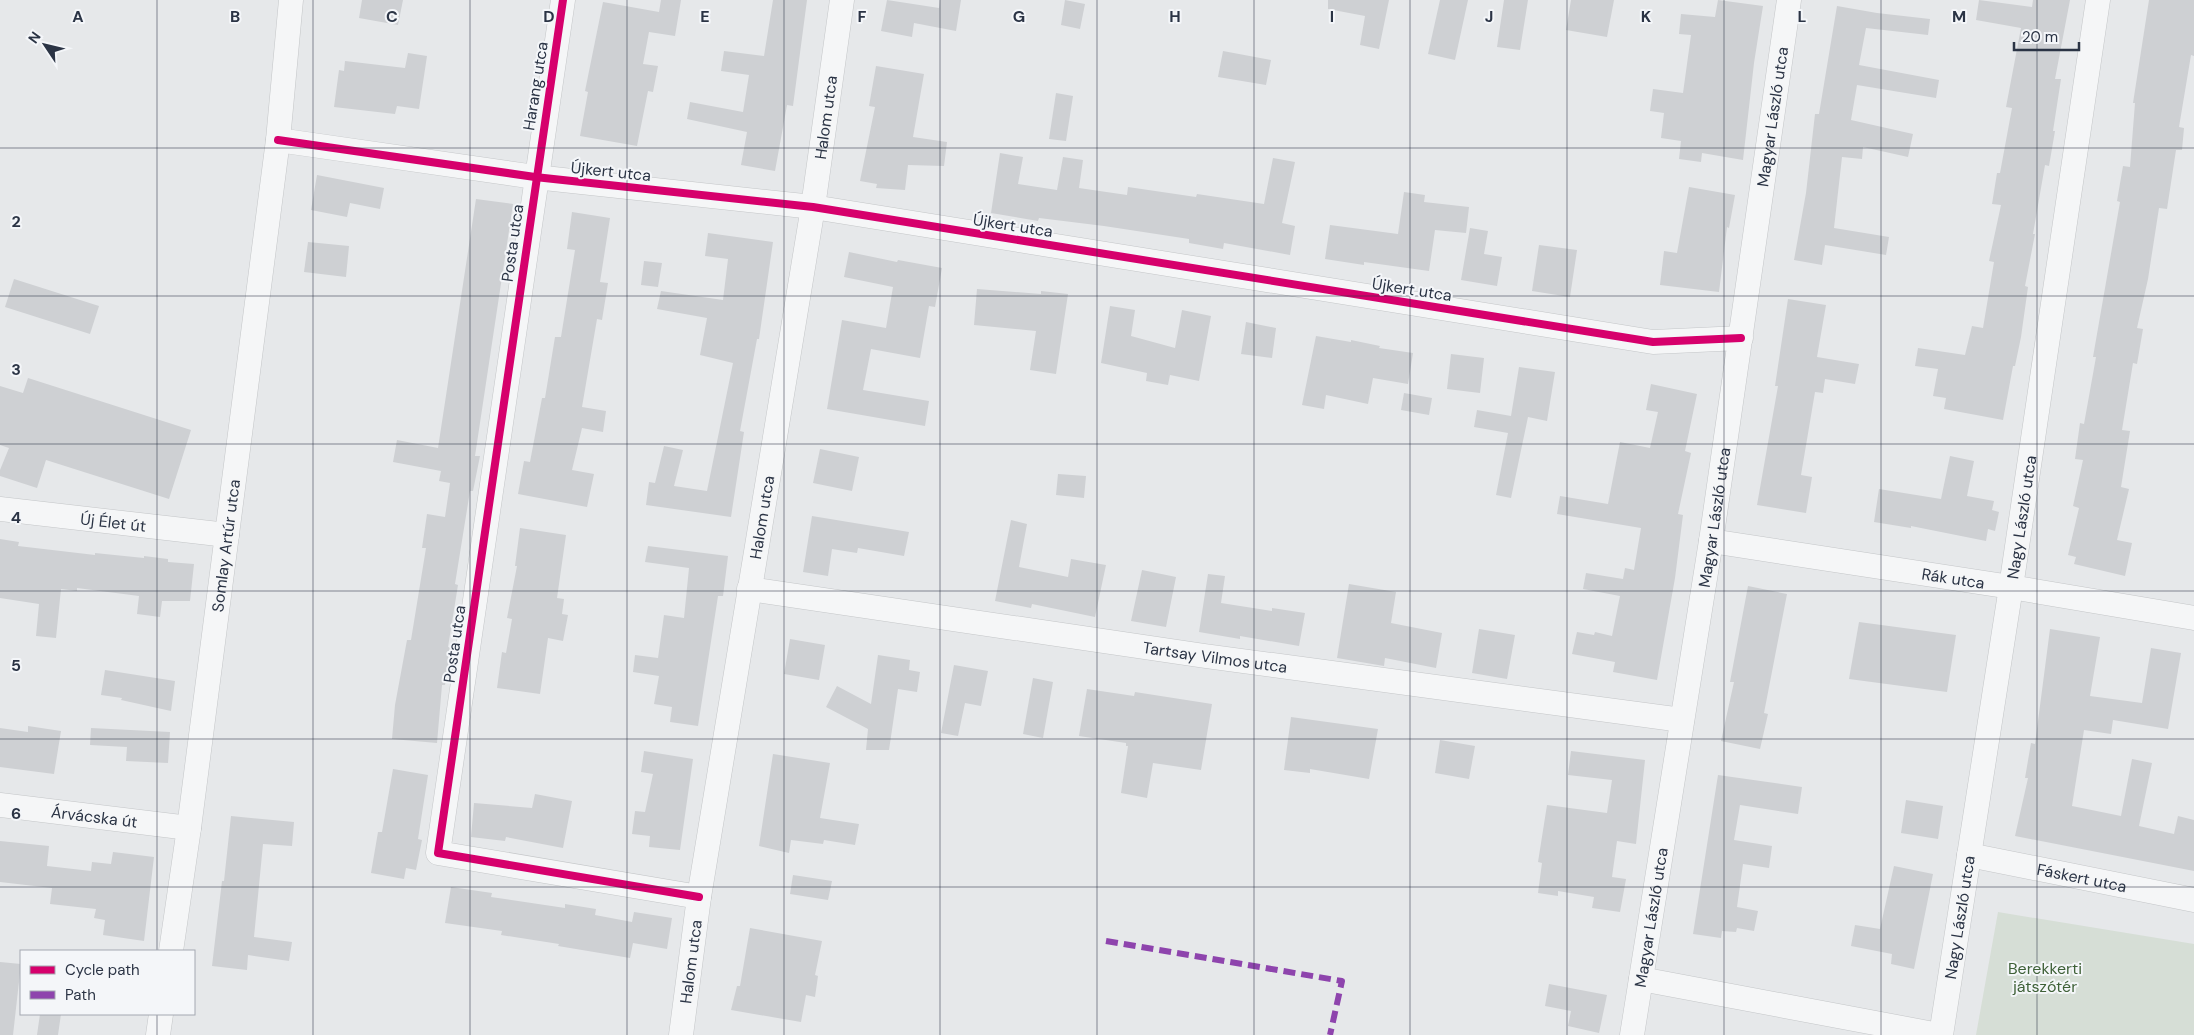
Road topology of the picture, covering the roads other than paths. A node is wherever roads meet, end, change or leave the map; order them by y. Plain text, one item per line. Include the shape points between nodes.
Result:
1 (291, 0) edge
2 (563, 0) edge
3 (842, 0) edge
4 (1788, 0) edge
5 (2098, 0) edge
6 (278, 140) junction
7 (535, 177) junction
8 (813, 207) junction
9 (1741, 338) junction
10 (0, 508) edge
11 (227, 535) junction
12 (1711, 541) junction
13 (2011, 587) junction
14 (749, 589) junction
15 (2194, 618) edge
16 (1682, 720) junction
17 (0, 805) edge
18 (189, 828) junction
19 (1968, 855) junction
20 (699, 897) junction
21 (2194, 900) edge
22 (170, 950) edge
23 (1641, 979) junction
24 (161, 1015) edge
25 (158, 1035) edge
26 (681, 1035) edge
27 (1632, 1035) edge
28 (1940, 1035) edge

1 - 6 street, Somlay Artúr utca
2 - 7 street, Harang utca
3 - 8 street, Halom utca
4 - 9 street, Magyar László utca
5 - 13 street, Nagy László utca
6 - 7 street, Újkert utca
6 - 11 street, Somlay Artúr utca
7 - 8 street, Újkert utca
7 - 20 street, Posta utca via 438,853
8 - 9 street, Újkert utca via 1653,342
8 - 14 street, Halom utca
9 - 12 street, Magyar László utca
10 - 11 street, Új Élet út
11 - 18 street, Somlay Artúr utca
12 - 13 street, Rák utca
12 - 16 street, Magyar László utca
13 - 15 street, Rák utca
13 - 19 street, Nagy László utca
14 - 16 street, Tartsay Vilmos utca via 1205,656
14 - 20 street, Halom utca
16 - 23 street, Magyar László utca
17 - 18 street, Árvácska út
18 - 22 street, Somlay Artúr utca
19 - 21 street, Fáskert utca
19 - 28 street, Nagy László utca
20 - 26 street, Halom utca
23 - 27 street, Magyar László utca
23 - 28 street
24 - 25 street

